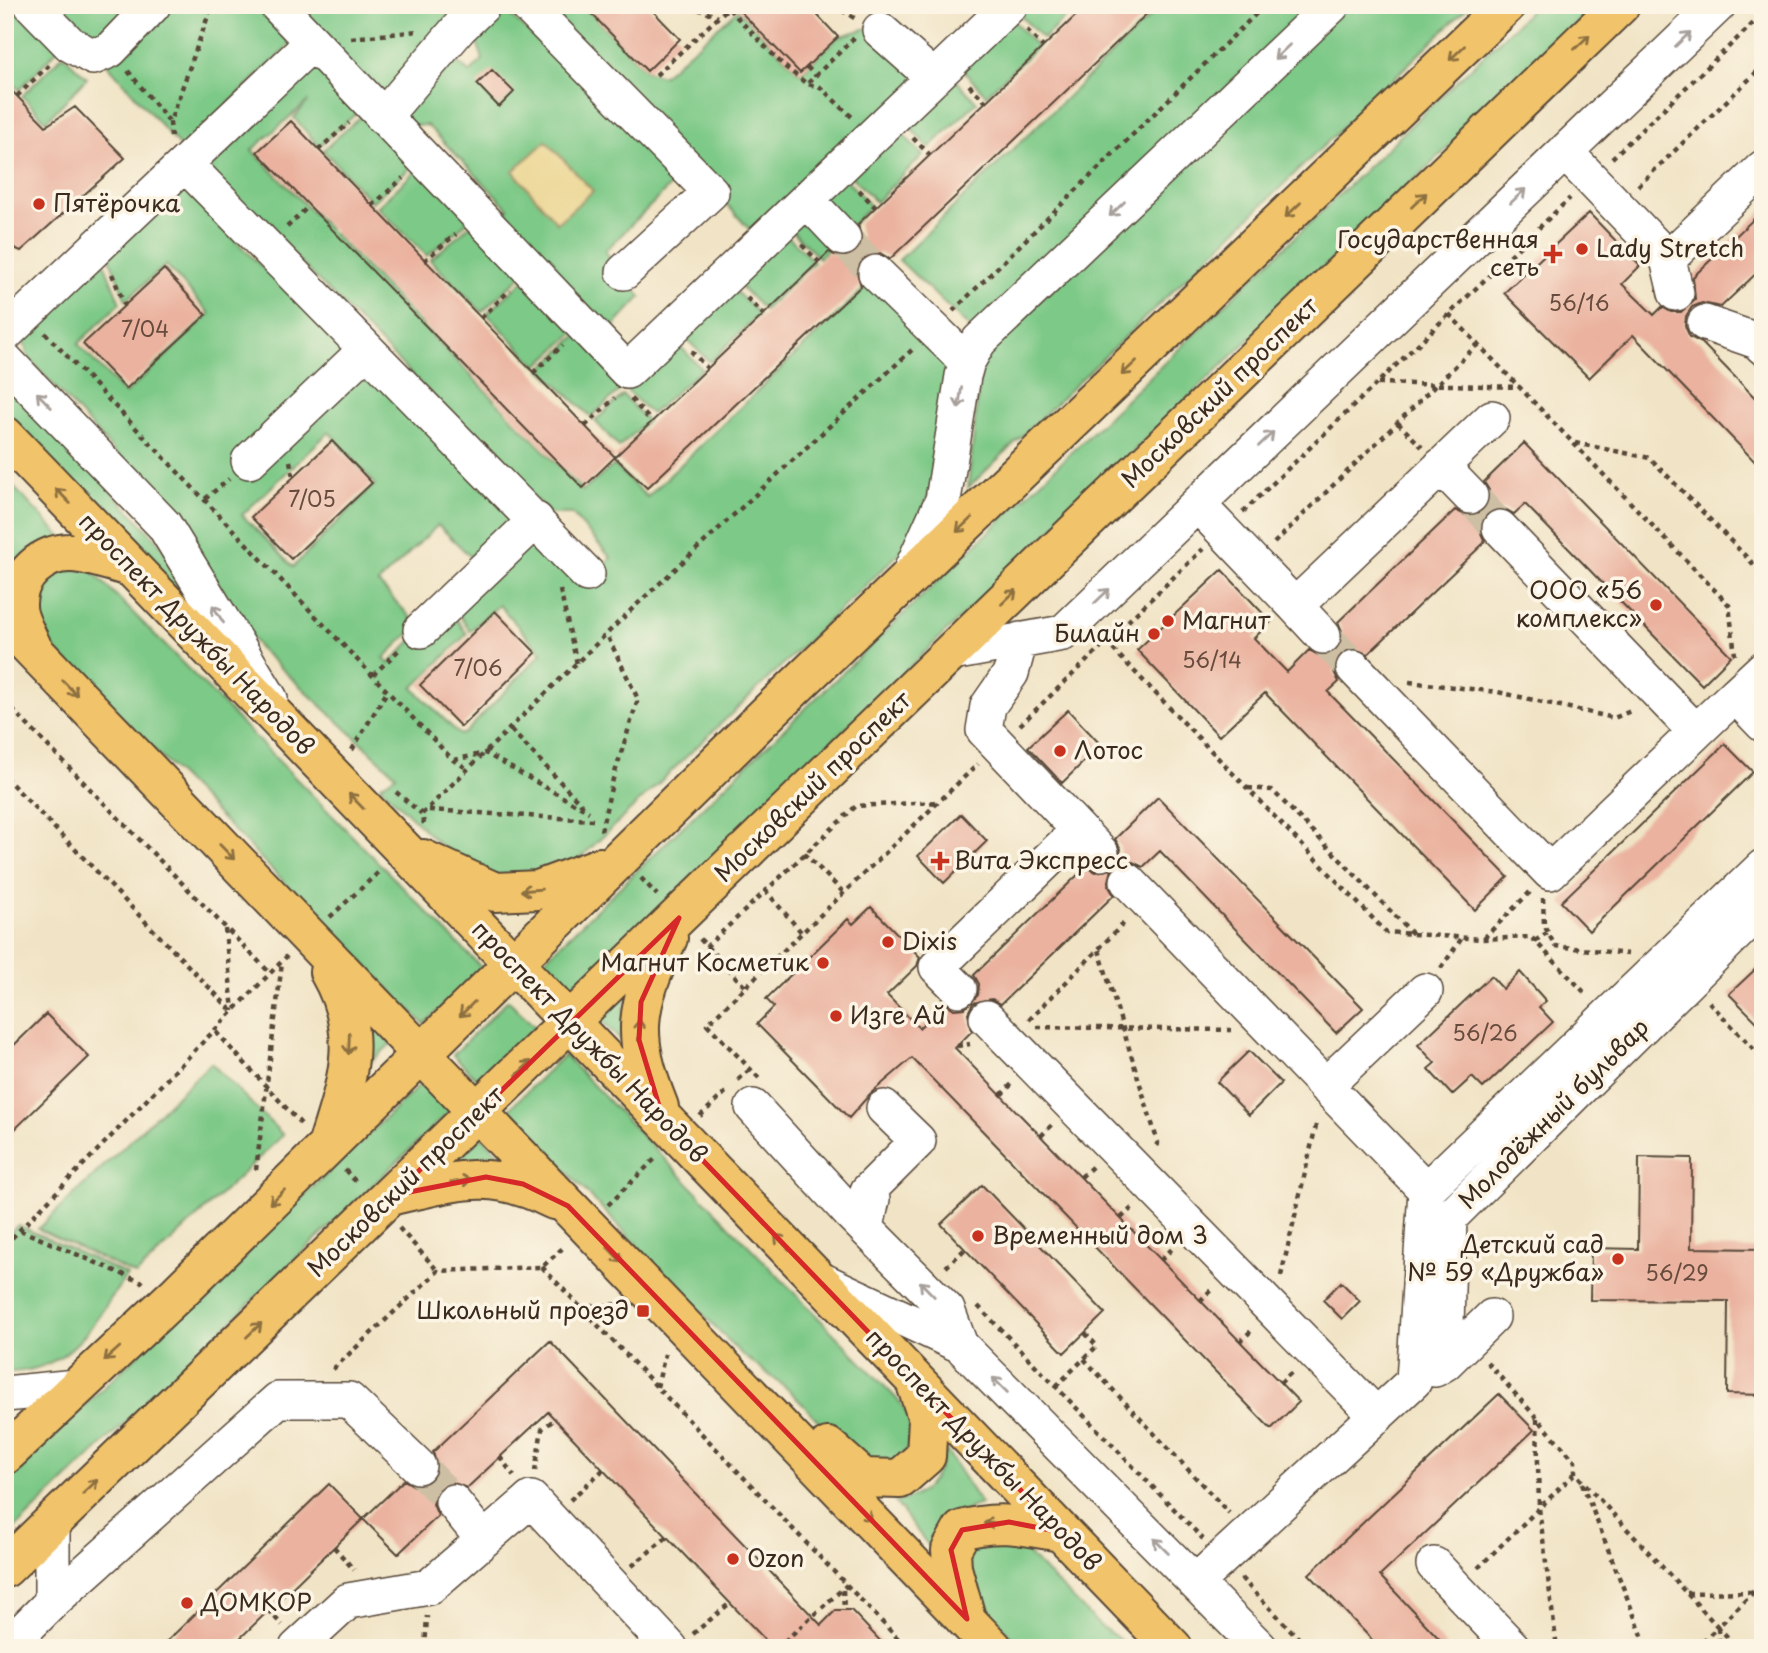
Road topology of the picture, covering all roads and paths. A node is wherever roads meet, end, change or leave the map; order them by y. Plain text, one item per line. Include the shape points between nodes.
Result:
1 (32, 5) edge
2 (153, 5) edge
3 (212, 5) edge
4 (277, 5) edge
5 (527, 5) edge
6 (688, 5) edge
7 (1010, 5) edge
8 (1265, 5) edge
9 (1332, 5) edge
10 (1506, 5) edge
11 (1620, 5) edge
12 (1718, 5) edge
13 (472, 16) edge
14 (718, 17) junction
15 (870, 31) joint
16 (312, 43) junction
17 (70, 44) junction
18 (110, 50) junction
19 (1763, 66) edge
20 (807, 67) dead end
21 (656, 75) dead end
22 (816, 76) junction
23 (934, 78) junction
24 (807, 84) junction
25 (17, 96) dead end
26 (377, 111) junction
27 (170, 122) junction
28 (873, 137) junction
29 (318, 150) dead end
30 (1565, 152) junction
31 (424, 159) junction
32 (180, 168) junction
33 (1763, 168) edge
34 (807, 200) junction
35 (372, 206) dead end
36 (1617, 206) junction
37 (477, 215) junction
38 (843, 238) tunnel mouth
39 (11, 249) dead end
40 (5, 254) edge
41 (1668, 259) junction
42 (424, 261) dead end
43 (530, 270) junction
44 (624, 272) dead end
45 (876, 273) tunnel mouth
46 (1676, 293) dead end
47 (1449, 314) dead end
48 (481, 318) dead end
49 (16, 323) edge
50 (1705, 323) dead end
51 (583, 326) junction
52 (933, 331) junction
53 (1479, 343) junction
54 (1763, 347) edge
55 (366, 350) junction
56 (5, 360) edge
57 (967, 362) junction
58 (533, 373) dead end
59 (1377, 383) dead end
60 (1437, 385) junction
61 (1521, 387) junction
62 (1492, 418) dead end
63 (652, 421) dead end
64 (585, 426) dead end
65 (5, 436) edge
66 (1574, 443) junction
67 (249, 461) dead end
68 (1441, 466) junction
69 (1469, 496) tunnel mouth
70 (1198, 505) junction
71 (536, 520) junction
72 (1500, 528) tunnel mouth
73 (1254, 563) junction
74 (131, 567) junction
75 (1763, 574) edge
76 (573, 579) joint
77 (906, 582) junction
78 (1295, 606) junction
79 (5, 621) edge
80 (421, 630) joint
81 (607, 635) junction
82 (1323, 636) tunnel mouth
83 (1020, 640) junction
84 (1106, 642) dead end
85 (34, 650) junction
86 (952, 653) junction
87 (577, 664) junction
88 (1358, 672) joint
89 (373, 675) junction
90 (1746, 685) edge
91 (388, 691) junction
92 (1662, 699) junction
93 (5, 702) edge
94 (1763, 724) edge
95 (511, 730) junction
96 (1696, 732) junction
97 (292, 734) junction
98 (485, 752) junction
99 (359, 758) dead end
100 (453, 760) junction
101 (468, 769) junction
102 (5, 777) edge
103 (1246, 788) junction
104 (939, 802) dead end
105 (428, 810) junction
106 (589, 812) junction
107 (593, 820) junction
108 (404, 850) junction
109 (804, 853) junction
110 (627, 866) junction
111 (1546, 876) junction
112 (765, 890) junction
113 (1137, 890) joint
114 (844, 893) dead end
115 (1758, 896) edge
116 (681, 920) junction
117 (225, 928) junction
118 (1548, 932) junction
119 (802, 933) dead end
120 (1414, 935) junction
121 (1482, 939) junction
122 (1535, 941) junction
123 (301, 944) junction
124 (706, 947) junction
125 (1099, 950) junction
126 (1612, 952) dead end
127 (513, 963) junction
128 (270, 973) junction
129 (1689, 981) junction
130 (1578, 986) dead end
131 (746, 988) dead end
132 (959, 989) dead end
133 (1425, 991) dead end
134 (233, 1012) junction
135 (987, 1018) dead end
136 (571, 1023) junction
137 (707, 1024) dead end
138 (1123, 1028) junction
139 (1272, 1030) junction
140 (216, 1032) junction
141 (422, 1054) junction
142 (1763, 1059) edge
143 (751, 1069) junction
144 (267, 1086) junction
145 (1325, 1086) junction
146 (756, 1093) joint
147 (884, 1108) dead end
148 (478, 1113) junction
149 (672, 1132) junction
150 (291, 1133) dead end
151 (317, 1141) junction
152 (265, 1161) dead end
153 (256, 1170) junction
154 (1136, 1171) junction
155 (246, 1180) dead end
156 (1426, 1190) junction
157 (385, 1204) junction
158 (581, 1219) junction
159 (20, 1230) junction
160 (873, 1235) junction
161 (5, 1245) edge
162 (935, 1261) dead end
163 (542, 1267) junction
164 (944, 1270) dead end
165 (150, 1273) dead end
166 (816, 1278) junction
167 (972, 1299) dead end
168 (621, 1304) dead end
169 (580, 1307) junction
170 (1273, 1311) junction
171 (1492, 1317) dead end
172 (1085, 1333) dead end
173 (960, 1345) junction
174 (1456, 1352) junction
175 (1084, 1359) junction
176 (731, 1376) junction
177 (914, 1379) junction
178 (1414, 1381) junction
179 (1056, 1386) junction
180 (76, 1387) junction
181 (5, 1394) edge
182 (1377, 1416) junction
183 (555, 1419) dead end
184 (1537, 1419) junction
185 (5, 1455) edge
186 (418, 1466) tunnel mouth
187 (603, 1470) dead end
188 (1575, 1473) junction
189 (1580, 1479) junction
190 (453, 1502) tunnel mouth
191 (1539, 1508) junction
192 (540, 1510) junction
193 (52, 1523) junction
194 (1061, 1532) junction
195 (1248, 1534) junction
196 (667, 1537) dead end
197 (483, 1539) junction
198 (5, 1568) edge
199 (1209, 1570) junction
200 (1446, 1577) joint
201 (1763, 1583) edge
202 (610, 1584) junction
203 (845, 1587) junction
204 (1752, 1592) junction
205 (1686, 1593) junction
206 (52, 1602) junction
207 (730, 1603) dead end
208 (844, 1610) dead end
209 (967, 1619) junction
210 (1718, 1627) junction
211 (660, 1641) edge
212 (6, 1648) edge
213 (297, 1648) edge
214 (777, 1648) edge
215 (907, 1648) edge
216 (993, 1648) edge
217 (1173, 1648) edge
218 (1260, 1648) edge
219 (1308, 1648) edge
220 (1514, 1648) edge
221 (1557, 1648) edge
222 (1647, 1648) edge
223 (1695, 1648) edge
224 (1720, 1648) edge
225 (1738, 1648) edge

1 - 17 street
2 - 18 street
3 - 27 path
4 - 16 street
5 - 44 street via 710,192
6 - 14 path
7 - 23 street
8 - 52 path
9 -> 57 street via 1000,320 979,341
10 -> 77 main road
86 -> 11 main road, Московский проспект
30 -> 12 street
13 - 16 path
13 - 26 street
14 - 21 path
14 - 24 path via 728,8
15 - 22 path
15 - 23 street
16 - 26 street
16 - 32 street
17 - 18 street via 93,57
17 - 25 path
18 - 27 path
19 - 36 path
20 - 22 path
22 - 24 path
23 - 28 street
24 - 28 path via 820,87
26 - 29 path
26 - 31 street
27 - 32 path
28 - 34 street
30 - 36 street
70 -> 30 street
31 - 35 path
31 - 37 street
32 - 49 street
32 - 55 street
33 - 41 street
34 - 38 street
34 - 51 street via 628,371
36 - 41 street
37 - 42 path
37 - 43 street
39 - 40 path
41 - 46 street
43 - 48 path
43 - 51 street
45 - 52 street
47 - 53 path
49 - 89 path
50 - 54 street
51 - 58 path
52 - 57 street
52 - 81 path
53 - 60 path
53 - 61 path
55 - 67 street
55 - 71 street
97 -> 56 street via 164,526
57 -> 77 street via 943,500
59 - 60 path
60 - 61 path
60 - 73 path
61 - 66 path
62 - 68 street
63 - 64 path via 623,391
74 -> 65 main road, проспект Дружбы Народов
66 - 75 path via 1650,458
66 - 90 path via 1729,606
68 - 69 street
68 - 78 street
70 - 73 street
83 -> 70 street via 1063,633
71 - 76 street
71 - 80 street
72 - 92 street
73 - 78 street
74 - 85 main road via 73,553 50,556 32,568 19,587 17,608
74 - 97 main road, проспект Дружбы Народов
76 - 87 path
77 - 110 main road
78 - 82 street
79 - 85 main road
80 - 89 path
81 - 87 path
81 - 107 path via 638,699 601,831
83 - 86 street
83 - 132 street via 1011,673 988,706 984,730 1090,841 937,967
84 - 103 path
85 -> 123 main road
86 - 116 main road, Московский проспект
87 - 95 path
88 - 92 path via 1498,692 1614,718
88 - 111 street
89 - 91 path
90 - 94 street
90 - 96 street
91 - 99 path via 351,750
91 - 100 path
92 - 96 street
93 - 117 path
95 - 98 path
95 - 106 path
96 - 111 street
108 -> 97 main road, проспект Дружбы Народов
98 - 100 path
98 - 101 path
98 - 106 path
100 - 101 path
101 - 105 path
102 - 134 path
103 - 120 path via 1272,790
103 - 120 path via 1385,933
104 - 109 path via 856,806
105 - 107 path
105 - 108 path
106 - 107 path
110 -> 108 main road via 538,890 495,892
108 - 123 path
108 - 127 main road, проспект Дружбы Народов
109 - 112 path
109 - 114 path
110 - 116 path
110 - 127 main road
111 - 118 path via 1544,925
111 - 121 path
112 - 119 path
112 - 124 path
113 - 125 path
113 - 139 street
115 - 129 street, Молодёжный бульвар
115 - 156 street
116 - 124 path
116 - 136 main road, Московский проспект
149 -> 116 main road via 643,1068 639,1040 641,1002
117 - 128 path
117 - 134 path
118 - 122 path
118 - 126 path via 1555,946
120 - 121 path
121 - 122 path via 1531,937
122 - 130 path
123 - 128 path
123 - 141 main road
123 - 144 path
123 -> 151 main road via 343,996 349,1015 345,1089
124 - 131 path
125 - 138 path
125 - 138 path via 1022,1027
127 - 136 main road, проспект Дружбы Народов
127 -> 141 main road
128 - 134 path
129 - 142 path
129 - 174 street, Молодёжный бульвар via 1449,1218
133 - 145 street
134 - 140 path
135 - 154 street
148 -> 136 main road, Московский проспект
136 - 149 main road, проспект Дружбы Народов
137 - 143 path
138 - 139 path
138 - 154 path via 1158,1143
139 - 145 street
140 - 144 path
140 - 159 path
141 - 148 main road
141 - 151 main road
143 - 146 path
143 - 149 path
144 - 151 path
144 - 153 path
145 - 156 street
145 - 170 path
146 - 160 street
147 - 160 street via 918,1141 868,1191
148 - 157 main road, Московский проспект
148 - 158 main road
149 - 158 path
166 -> 149 main road, проспект Дружбы Народов
150 - 151 path
151 - 157 path
151 -> 180 main road via 178,1293
152 - 153 path
153 - 155 path
154 - 170 street
156 - 178 street
157 -> 158 main road via 486,1177 523,1184
157 - 163 path via 438,1272
193 -> 157 main road, Московский проспект
158 - 163 path
158 -> 176 main road
159 - 161 path
159 - 165 path via 141,1282
160 - 166 street via 887,1263 881,1278 863,1282
173 -> 160 street via 947,1310
162 - 164 path
163 - 169 path
166 - 173 street
166 - 177 main road, проспект Дружбы Народов
167 - 179 path
168 - 169 path
169 - 203 path
170 - 182 street
171 - 174 street
172 - 175 path via 1097,1346
199 -> 173 street
174 - 178 street
174 - 184 path
175 - 179 path
175 - 195 path
176 - 177 main road via 783,1406 863,1478 900,1479 926,1456 928,1419
176 -> 209 main road
177 - 194 main road, проспект Дружбы Народов
178 - 182 street
179 - 199 path
180 - 181 street
180 - 185 main road
182 - 195 street
183 - 192 path via 542,1429
184 - 188 path via 1575,1461
184 - 191 path
186 - 206 street via 349,1400 278,1400
187 - 192 path
188 - 189 path
188 - 191 path
189 - 205 path
189 - 222 path
190 - 197 street
191 - 200 path
191 - 221 path
192 - 197 street
192 - 202 street
193 - 198 main road, Московский проспект
193 - 206 street
194 -> 209 main road via 1009,1522 962,1530 951,1550
194 - 217 main road, проспект Дружбы Народов
195 - 199 street
196 - 202 path
197 - 213 street via 429,1587 348,1601
199 - 218 street
199 - 219 path
200 - 220 street
201 - 204 path
202 - 211 street
203 - 208 path
203 - 214 path
203 - 215 path
204 - 205 path
204 - 210 path
205 - 210 path
206 - 212 street
207 - 211 path
209 - 216 main road
210 - 223 path
210 - 224 path
210 - 225 path

